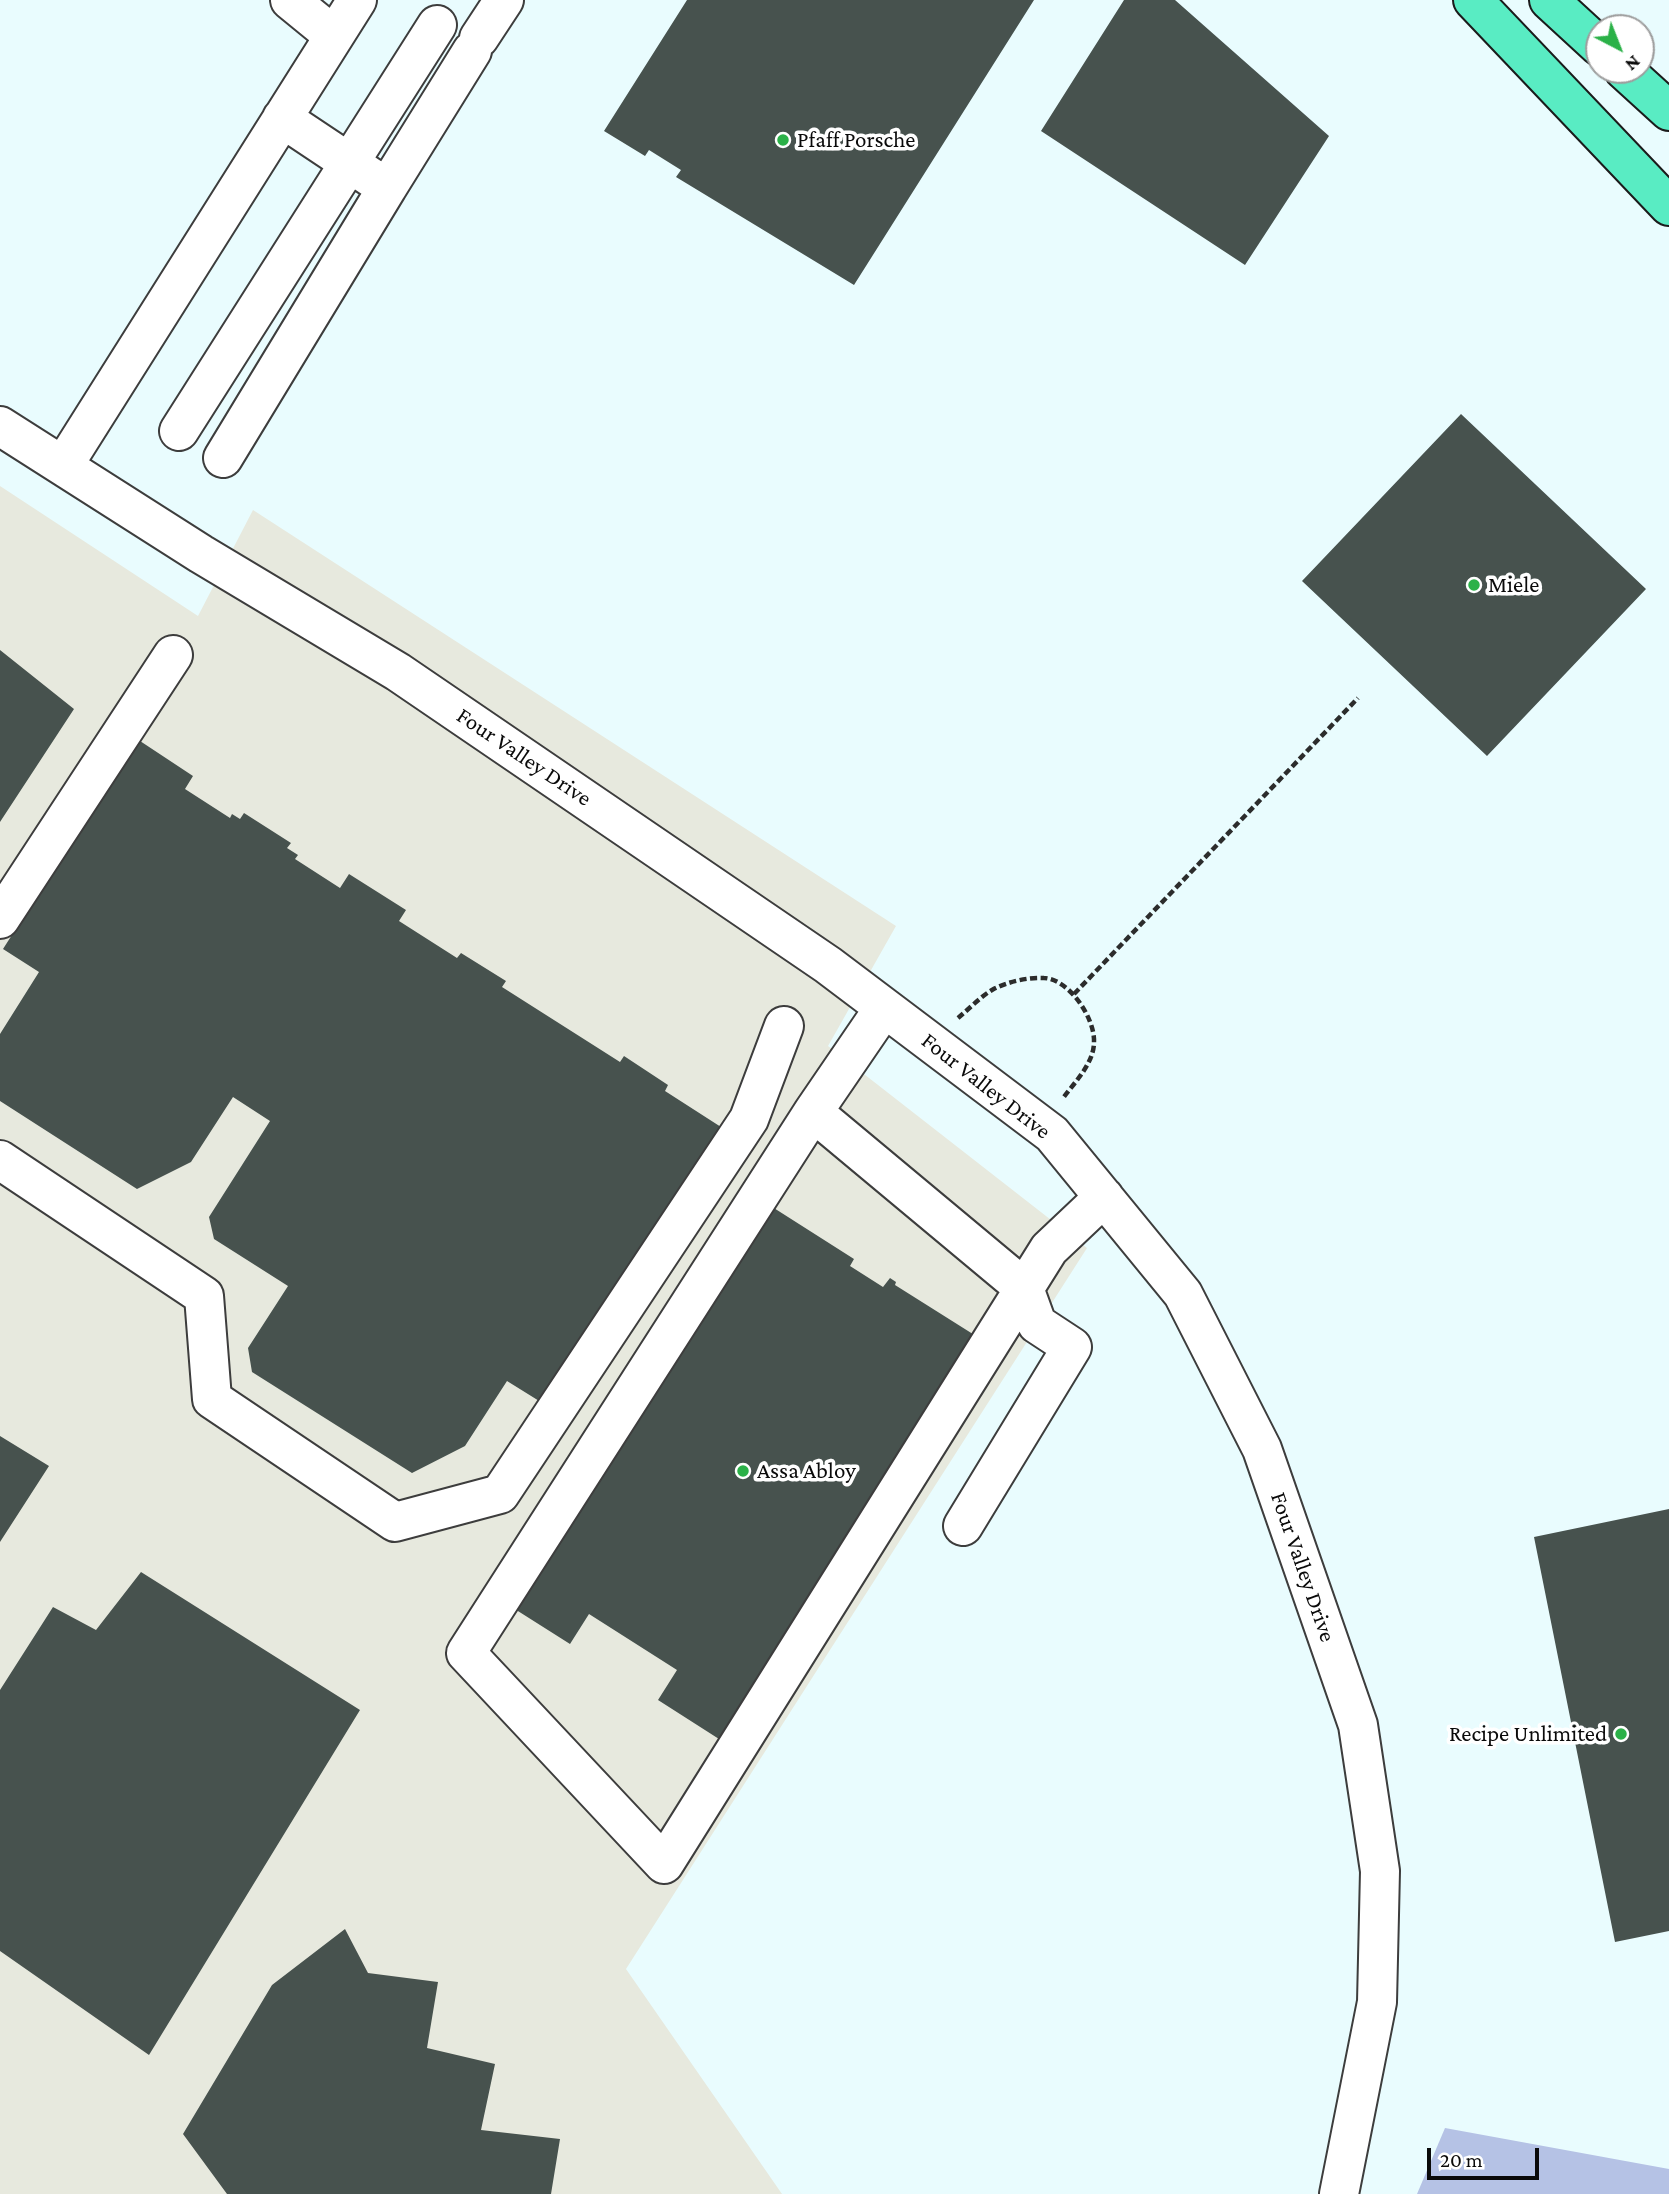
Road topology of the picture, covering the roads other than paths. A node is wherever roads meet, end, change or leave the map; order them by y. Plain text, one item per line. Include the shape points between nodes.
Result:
1 (290, 0) edge
2 (357, 0) edge
3 (504, 0) edge
4 (1473, 0) edge
5 (1549, 0) edge
6 (437, 25) dead end
7 (1585, 33) edge
8 (334, 36) junction
9 (1640, 84) edge
10 (1669, 111) edge
11 (282, 118) junction
12 (349, 163) junction
13 (387, 188) junction
14 (1669, 206) edge
15 (0, 425) edge
16 (179, 431) dead end
17 (223, 458) dead end
18 (64, 466) junction
19 (173, 655) dead end
20 (0, 919) edge
21 (884, 1007) junction
22 (784, 1026) dead end
23 (813, 1112) junction
24 (0, 1160) edge
25 (1104, 1198) junction
26 (1024, 1288) junction
27 (963, 1526) dead end
28 (1339, 2194) edge

1 - 8 street
2 - 8 street
3 - 13 street
4 - 14 highway
5 - 7 highway
6 - 12 street
8 - 11 street
9 - 10 highway
11 - 12 street
11 - 18 street
12 - 13 street
12 - 16 street
13 - 17 street
15 - 18 street, Four Valley Drive
18 - 21 street, Four Valley Drive via 398,672
19 - 20 street
21 - 23 street
21 - 25 street, Four Valley Drive via 1052,1134
22 - 24 street via 748,1119 500,1494 395,1522 212,1399 204,1296
23 - 26 street
23 - 26 street via 466,1653 664,1864
25 - 26 street via 1049,1250
25 - 28 street, Four Valley Drive via 1183,1294 1262,1449 1358,1725 1380,1871 1377,2002
26 - 27 street via 1037,1324 1072,1347

